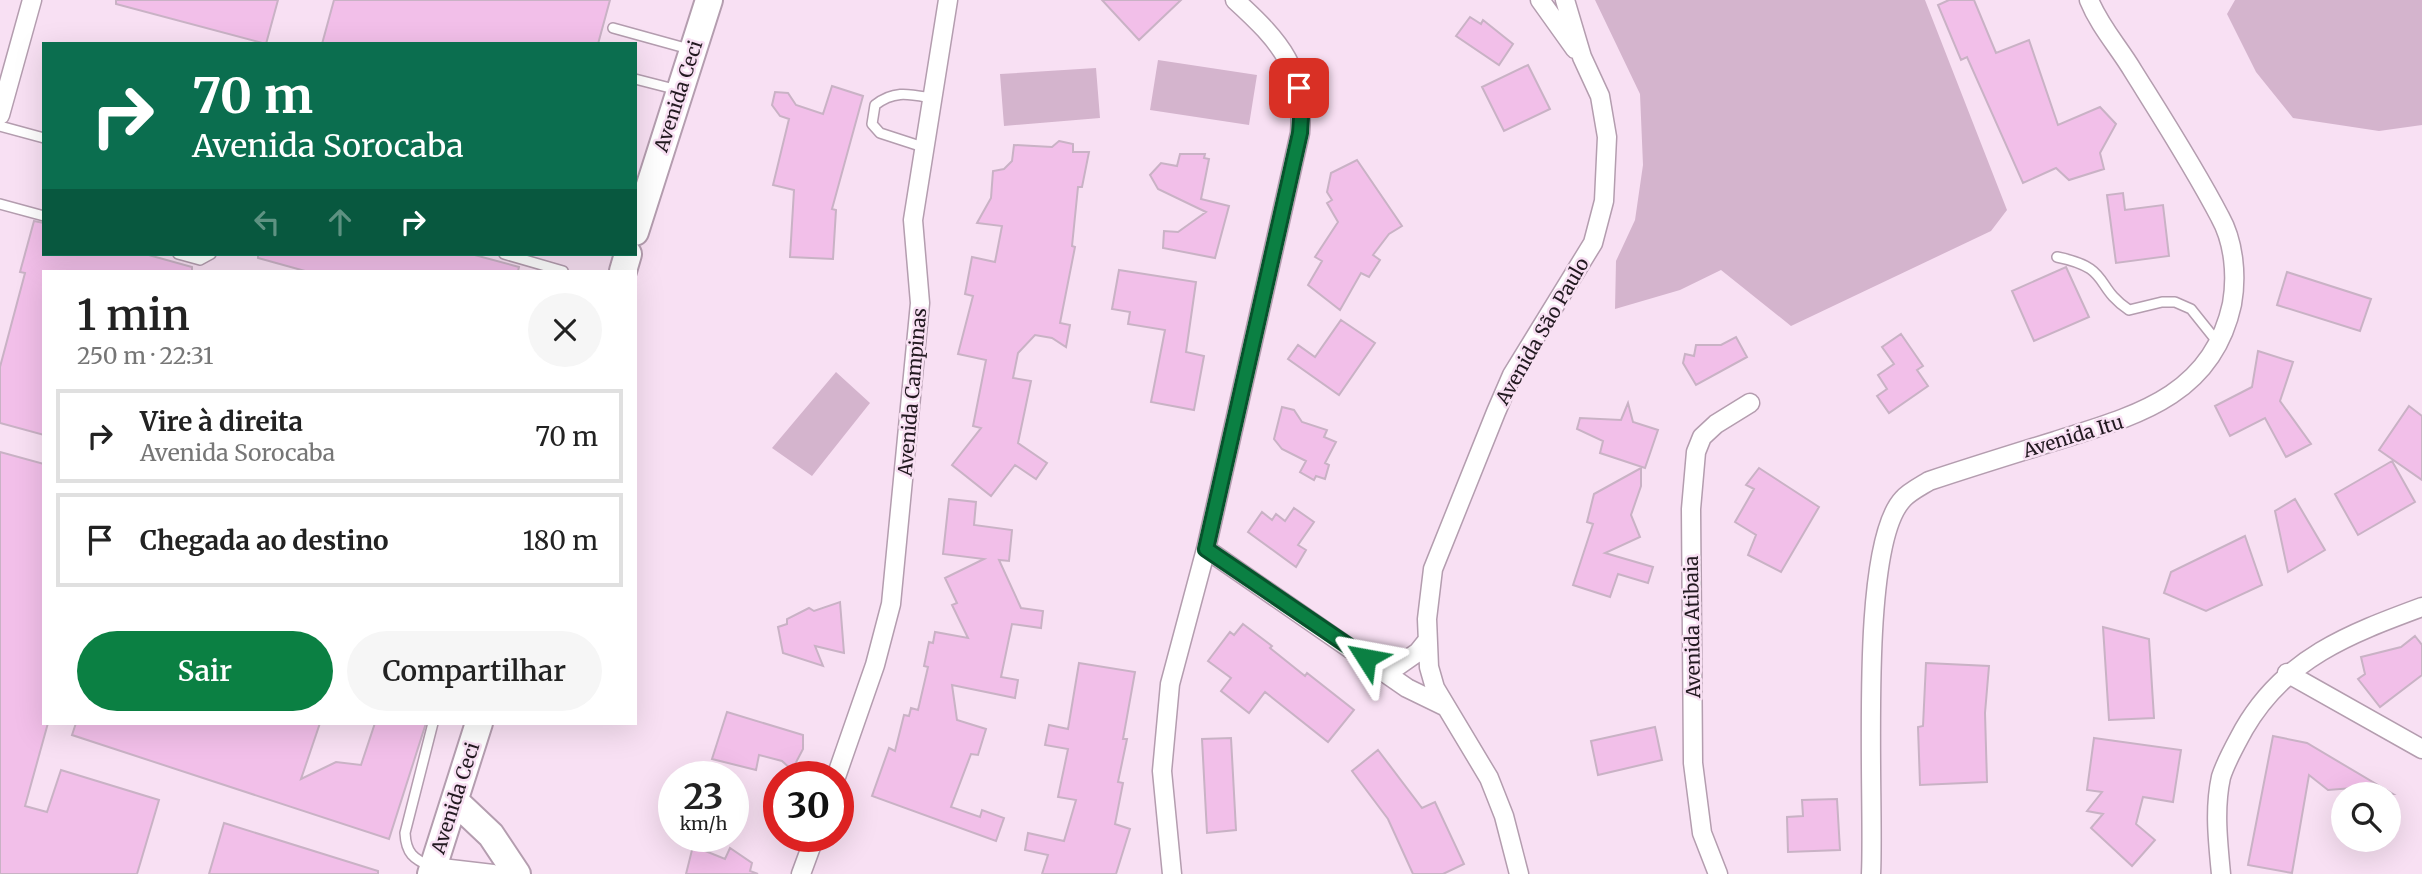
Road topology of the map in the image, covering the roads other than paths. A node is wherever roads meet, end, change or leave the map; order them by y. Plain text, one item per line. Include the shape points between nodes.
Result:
1 (32, 0) edge
2 (709, 0) edge
3 (948, 0) edge
4 (1236, 0) edge
5 (1540, 0) edge
6 (1565, 0) edge
7 (2089, 0) edge
8 (614, 28) dead end
9 (693, 50) junction
10 (1582, 57) junction
11 (637, 79) edge
12 (680, 90) junction
13 (931, 98) junction
14 (0, 114) edge
15 (0, 126) edge
16 (42, 137) edge
17 (923, 147) junction
18 (0, 204) edge
19 (42, 215) edge
20 (637, 226) edge
21 (185, 256) edge
22 (207, 256) edge
23 (511, 256) edge
24 (2057, 257) dead end
25 (560, 270) edge
26 (2218, 344) junction
27 (1750, 403) dead end
28 (1206, 549) junction
29 (2422, 607) edge
30 (1426, 642) junction
31 (1388, 673) junction
32 (2287, 673) junction
33 (1444, 706) junction
34 (432, 725) edge
35 (478, 725) edge
36 (2422, 750) edge
37 (842, 761) edge
38 (454, 800) junction
39 (809, 852) edge
40 (432, 871) edge
41 (493, 874) edge
42 (517, 874) edge
43 (801, 874) edge
44 (1172, 874) edge
45 (1519, 874) edge
46 (1718, 874) edge
47 (1871, 874) edge
48 (2221, 874) edge

1 - 14 street
2 - 9 main road, Avenida Ceci
3 - 13 street, Avenida Campinas
4 - 28 street via 1280,46 1296,73 1302,102 1300,133
5 - 10 street, Avenida São Paulo
6 - 10 street, Avenida São Paulo
7 - 26 street, Avenida Itu via 2100,27 2132,68 2222,219 2236,285
8 - 9 lane
9 - 12 main road, Avenida Ceci
10 - 30 street, Avenida São Paulo via 1600,96 1607,137 1604,201 1592,243 1512,375 1491,424 1433,569
11 - 12 lane
12 - 20 main road, Avenida Ceci
13 - 17 street, Avenida Campinas
13 - 17 lane via 900,93 874,105 872,124 880,133
15 - 16 lane
17 - 37 street, Avenida Campinas via 913,220 920,303 893,591 875,665
18 - 19 lane
21 - 22 lane via 200,260
23 - 25 lane
24 - 26 lane via 2083,262 2097,272 2118,303 2129,310 2162,302 2190,309
26 - 47 street, Avenida Itu via 2206,365 2170,397 2135,416 1929,481 1902,499 1891,519 1875,592
27 - 46 street, Avenida Atibaia via 1702,437 1696,452 1691,509 1693,763 1702,833
28 - 31 street
28 - 44 street via 1170,684 1163,736
29 - 32 street via 2337,643
30 - 31 street
30 - 33 street, Avenida São Paulo via 1434,688
31 - 33 street
32 - 36 street
32 - 48 street via 2258,706 2222,776 2217,807
33 - 45 street, Avenida São Paulo via 1489,779
34 - 40 lane via 405,833 405,849
35 - 38 main road, Avenida Ceci
38 - 40 main road, Avenida Ceci
38 - 42 main road via 491,835
39 - 43 street
40 - 41 street

